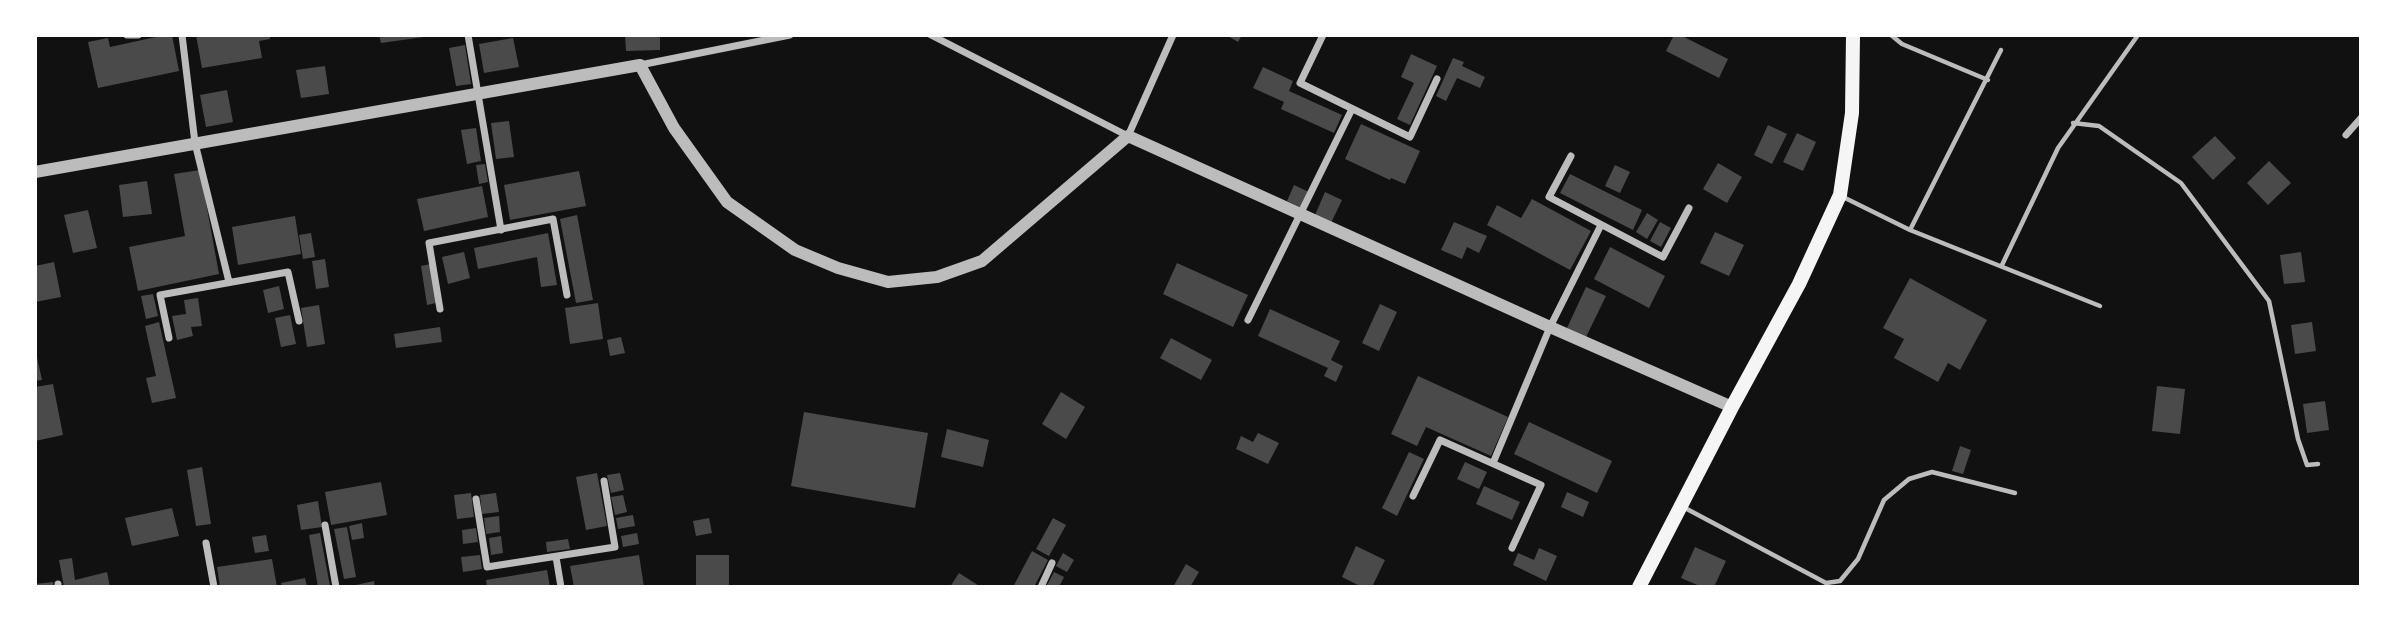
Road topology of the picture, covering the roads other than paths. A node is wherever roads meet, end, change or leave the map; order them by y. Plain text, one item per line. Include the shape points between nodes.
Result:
1 (127, 35) edge
2 (138, 35) edge
3 (182, 35) edge
4 (468, 35) edge
5 (790, 35) edge
6 (931, 35) edge
7 (1173, 35) edge
8 (1323, 35) edge
9 (1853, 35) edge
10 (1891, 35) edge
11 (2138, 35) edge
12 (2001, 50) dead end
13 (640, 65) junction
14 (1437, 79) dead end
15 (1988, 80) junction
16 (478, 94) junction
17 (1352, 109) junction
18 (2361, 118) edge
19 (2073, 123) junction
20 (1128, 135) junction
21 (2346, 135) dead end
22 (195, 142) junction
23 (1571, 156) dead end
24 (35, 172) edge
25 (1840, 195) junction
26 (1689, 208) dead end
27 (1300, 214) junction
28 (1601, 225) junction
29 (501, 230) junction
30 (1910, 230) junction
31 (2002, 265) junction
32 (229, 282) junction
33 (567, 295) dead end
34 (2100, 306) dead end
35 (440, 309) dead end
36 (1248, 320) dead end
37 (299, 321) dead end
38 (1549, 327) junction
39 (169, 338) dead end
40 (1732, 407) junction
41 (1493, 463) junction
42 (2318, 464) dead end
43 (604, 481) dead end
44 (2015, 493) dead end
45 (1413, 496) dead end
46 (476, 499) dead end
47 (1681, 506) junction
48 (325, 525) dead end
49 (206, 543) dead end
50 (1512, 548) dead end
51 (556, 557) junction
52 (1052, 563) dead end
53 (214, 587) edge
54 (336, 587) edge
55 (561, 587) edge
56 (1041, 587) edge
57 (1639, 587) edge

1 - 2 street
3 - 22 street
4 - 16 street
5 - 13 street
6 - 20 street
7 - 20 street
8 - 17 street via 1300,83
9 - 25 main road via 1852,113
10 - 15 lane via 1902,44
11 - 19 lane
12 - 15 lane
13 - 16 street
13 - 20 street via 674,128 727,202 794,250 888,282 937,277 982,261
14 - 17 street via 1410,137
15 - 30 lane
16 - 22 street
16 - 29 street
17 - 27 street
18 - 21 street
19 - 31 lane
19 - 42 lane via 2099,126 2181,183 2269,301 2298,439 2307,465
20 - 27 street
22 - 24 street
22 - 32 street
23 - 28 street via 1549,197
25 - 30 lane
25 - 40 main road via 1799,284
26 - 28 street via 1663,257
27 - 36 street
27 - 38 street
28 - 38 street
29 - 33 street via 553,219
29 - 35 street via 429,243
30 - 31 lane
31 - 34 lane
32 - 37 street via 288,272
32 - 39 street via 160,295
38 - 40 street
38 - 41 street
40 - 47 main road
41 - 45 street via 1440,440
41 - 50 street via 1541,485
43 - 51 street via 615,547
44 - 47 lane via 1932,472 1909,479 1884,500 1858,559 1840,581 1826,583
46 - 51 street via 487,568
47 - 57 main road
48 - 54 street
49 - 53 street
51 - 55 street
52 - 56 street

